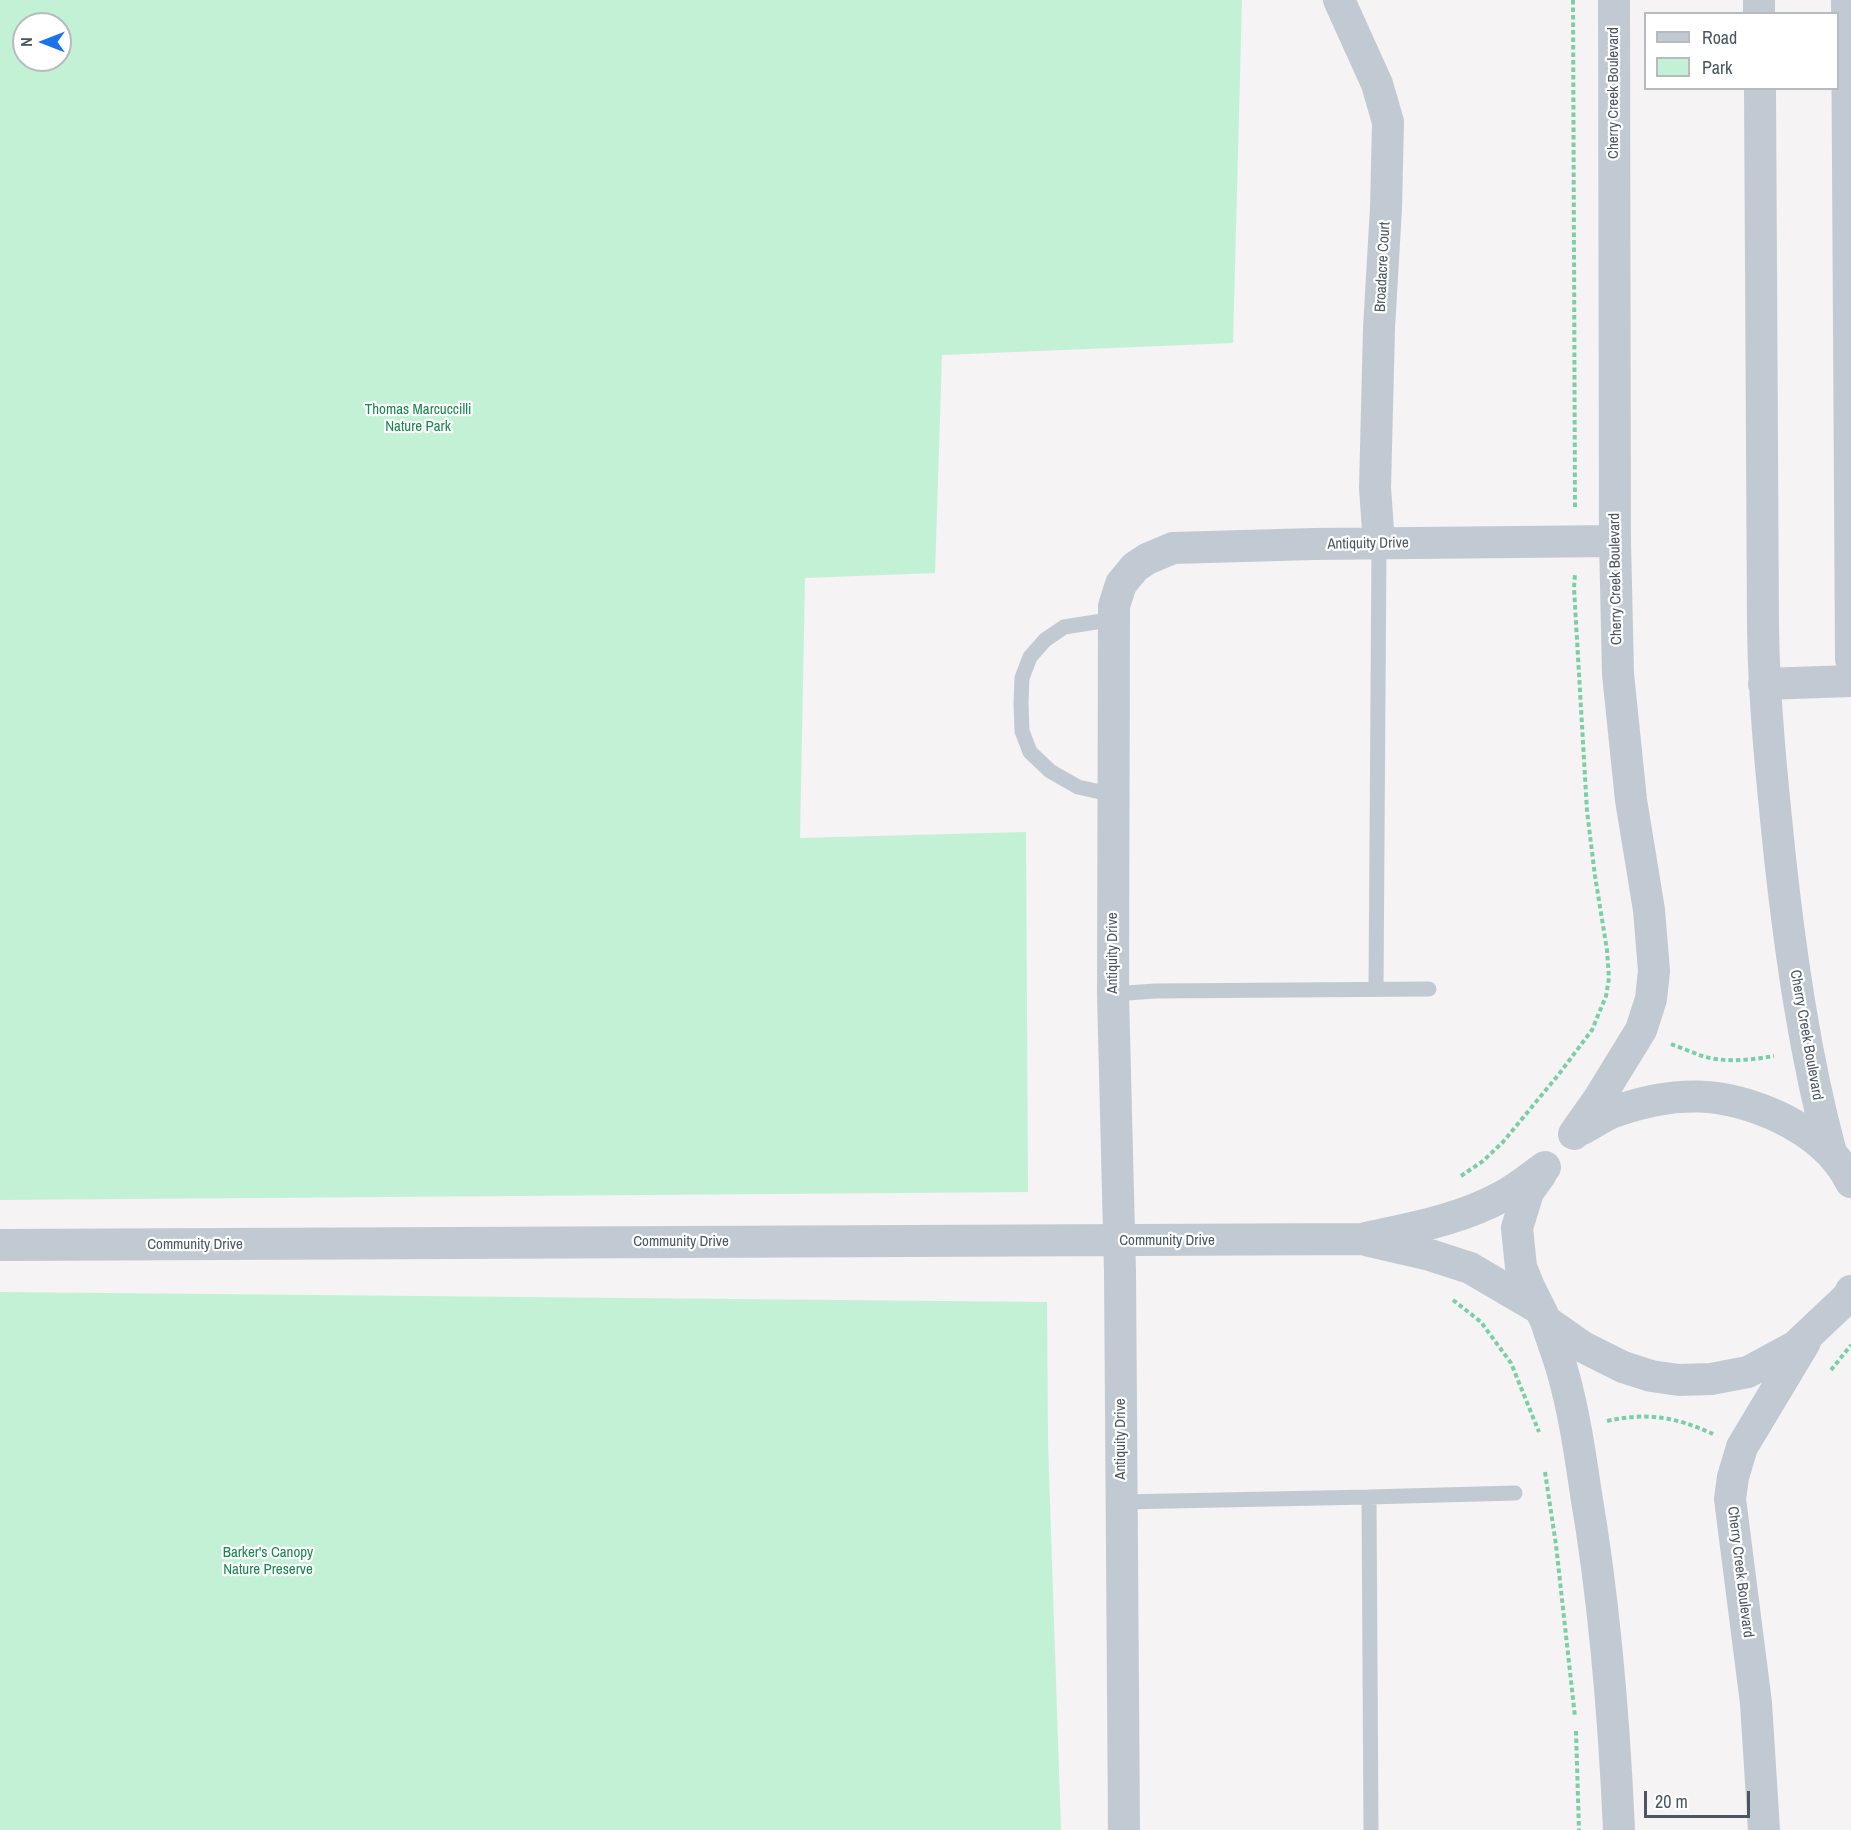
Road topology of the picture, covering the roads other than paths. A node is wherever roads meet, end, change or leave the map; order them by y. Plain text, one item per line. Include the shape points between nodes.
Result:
1 (1339, 0) edge
2 (1614, 0) edge
3 (1848, 0) edge
4 (1760, 90) edge
5 (1615, 541) junction
6 (1379, 544) junction
7 (1115, 619) junction
8 (1851, 659) edge
9 (1851, 681) edge
10 (1764, 684) junction
11 (1114, 795) junction
12 (1429, 988) dead end
13 (1376, 989) junction
14 (1113, 994) junction
15 (1574, 1134) junction
16 (1545, 1167) junction
17 (1844, 1169) edge
18 (1362, 1239) junction
19 (1119, 1241) junction
20 (0, 1245) edge
21 (1850, 1294) edge
22 (1543, 1315) junction
23 (1809, 1333) junction
24 (1515, 1493) dead end
25 (1369, 1497) junction
26 (1122, 1502) junction
27 (1124, 1830) edge
28 (1371, 1830) edge
29 (1619, 1830) edge
30 (1764, 1830) edge

1 - 6 street, Broadacre Court via 1377,84 1388,122 1375,488
2 - 5 street, Cherry Creek Boulevard
3 - 8 street
4 - 10 street, Cherry Creek Boulevard
5 - 6 street, Antiquity Drive
5 - 15 street, Cherry Creek Boulevard via 1618,674 1630,800 1649,910 1654,971 1651,999 1641,1030
6 - 7 street, Antiquity Drive via 1173,548 1147,558 1129,573 1117,594
6 - 13 lane
7 - 11 street, Antiquity Drive
7 - 11 lane via 1064,627 1045,640 1030,657 1022,678 1021,703 1022,731 1030,752 1050,771 1078,787
9 - 10 street
10 - 17 street, Cherry Creek Boulevard via 1790,946 1819,1107
11 - 14 street, Antiquity Drive
12 - 13 lane
13 - 14 lane
14 - 19 street, Antiquity Drive
15 - 16 street, Community Drive
15 - 17 street, Community Drive via 1615,1112 1659,1099 1713,1096 1742,1102 1798,1126 1820,1142
16 - 18 street, Community Drive via 1505,1195 1454,1218
16 - 22 street, Community Drive via 1528,1192 1517,1228 1521,1267
18 - 19 street, Community Drive
18 - 22 street, Community Drive via 1470,1268
19 - 20 street, Community Drive
19 - 26 street, Antiquity Drive
21 - 23 street, Community Drive
22 - 23 street, Community Drive via 1583,1347 1623,1367 1679,1380 1748,1372 1796,1347
22 - 29 street via 1563,1374 1591,1521 1604,1625
23 - 30 street, Cherry Creek Boulevard via 1742,1447 1730,1499 1756,1703
24 - 25 lane
25 - 26 lane
25 - 28 lane
26 - 27 street, Antiquity Drive

